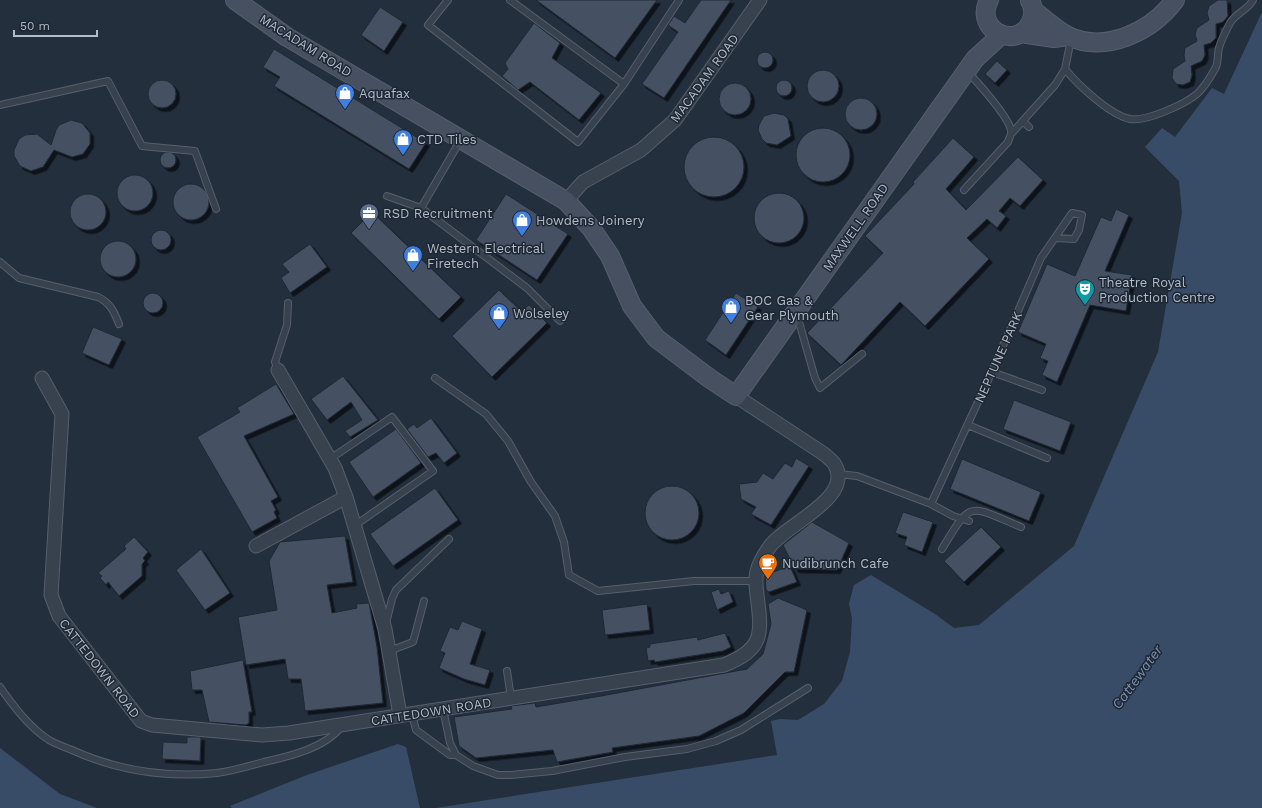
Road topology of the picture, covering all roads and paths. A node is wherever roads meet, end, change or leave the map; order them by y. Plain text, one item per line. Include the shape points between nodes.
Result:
1 (236, 0) edge
2 (448, 0) edge
3 (510, 0) edge
4 (679, 0) edge
5 (760, 0) edge
6 (972, 0) edge
7 (1175, 0) edge
8 (1253, 0) edge
9 (1031, 3) edge
10 (991, 18) edge
11 (1021, 33) junction
12 (1070, 37) junction
13 (971, 65) junction
14 (1065, 69) junction
15 (624, 84) junction
16 (0, 105) edge
17 (1023, 121) junction
18 (1029, 127) dead end
19 (1012, 133) junction
20 (460, 140) junction
21 (964, 190) dead end
22 (387, 196) dead end
23 (566, 201) junction
24 (421, 208) junction
25 (216, 209) dead end
26 (1055, 238) junction
27 (0, 262) edge
28 (288, 304) dead end
29 (796, 312) junction
30 (560, 321) dead end
31 (119, 324) dead end
32 (862, 354) dead end
33 (278, 370) joint
34 (992, 372) junction
35 (42, 378) dead end
36 (434, 378) dead end
37 (1042, 390) dead end
38 (736, 396) junction
39 (968, 425) junction
40 (1047, 458) dead end
41 (330, 460) junction
42 (838, 474) junction
43 (346, 496) junction
44 (931, 504) junction
45 (960, 518) junction
46 (969, 521) dead end
47 (354, 526) junction
48 (1021, 527) dead end
49 (449, 539) dead end
50 (256, 546) dead end
51 (942, 549) dead end
52 (756, 582) junction
53 (424, 602) dead end
54 (385, 629) junction
55 (389, 651) junction
56 (507, 670) dead end
57 (0, 687) edge
58 (808, 688) dead end
59 (511, 698) junction
60 (443, 709) junction
61 (406, 715) junction
62 (343, 724) junction
63 (456, 755) junction

1 - 20 street, MACADAM ROAD via 286,36
2 - 15 lane via 428,25 578,142
3 - 15 lane
4 - 15 lane
5 - 23 street, MACADAM ROAD via 676,120 641,150 583,182
6 - 10 street
7 - 12 street via 1150,25 1131,35 1094,42
8 - 14 lane via 1250,6 1230,22 1218,50 1219,58 1215,68 1198,94 1154,116 1131,119 1114,112 1078,84
9 - 11 street via 1030,24
9 - 12 street
10 - 11 street via 1008,36
10 - 13 street, MAXWELL ROAD
11 - 12 street via 1054,38
12 - 14 lane
13 - 19 lane
13 - 29 street, MAXWELL ROAD
14 - 17 lane via 1055,85
16 - 25 lane via 108,81 142,146 195,151
17 - 18 lane
17 - 19 lane
19 - 21 lane via 1008,142
20 - 23 street, MACADAM ROAD
20 - 24 lane
22 - 24 lane
23 - 38 street via 591,228 610,256 632,306 656,338
24 - 30 lane via 528,288
26 - 26 lane, NEPTUNE PARK via 1072,213 1082,215 1074,239
26 - 34 lane, NEPTUNE PARK via 1041,258
27 - 31 lane via 19,278 106,301 114,311
28 - 33 lane via 287,325 275,362
29 - 32 lane via 820,388
29 - 38 street, MAXWELL ROAD
33 - 41 street
34 - 37 lane
34 - 39 lane, NEPTUNE PARK
35 - 62 street, CATTEDOWN ROAD via 62,414 52,595 59,616 133,713 140,721 152,725 262,735
36 - 52 lane via 486,414 508,441 531,482 555,516 564,542 569,575 598,591 694,582
38 - 42 street via 824,454 835,464
39 - 40 lane
39 - 44 lane, NEPTUNE PARK
41 - 43 street
41 - 47 lane via 392,417 432,471
42 - 44 lane via 856,476
42 - 52 street, CATTEDOWN ROAD via 837,486 831,497 769,546 757,570
43 - 47 street
43 - 50 street
44 - 45 lane
45 - 46 lane
45 - 48 lane via 969,511 979,510
45 - 51 lane
47 - 54 street
49 - 54 lane via 396,590
52 - 59 street, CATTEDOWN ROAD via 759,638 752,650 740,658 724,665
53 - 55 lane via 413,642
54 - 55 street
55 - 61 street
56 - 59 lane
57 - 62 lane via 18,713 49,740 94,760 170,776 218,773 274,760 334,737
58 - 63 lane via 741,730 716,741 687,749 625,757 552,771 498,776 473,766
59 - 60 street, CATTEDOWN ROAD
60 - 61 street, CATTEDOWN ROAD
60 - 63 lane via 452,749
61 - 62 street, CATTEDOWN ROAD
61 - 63 lane via 416,730 450,755

